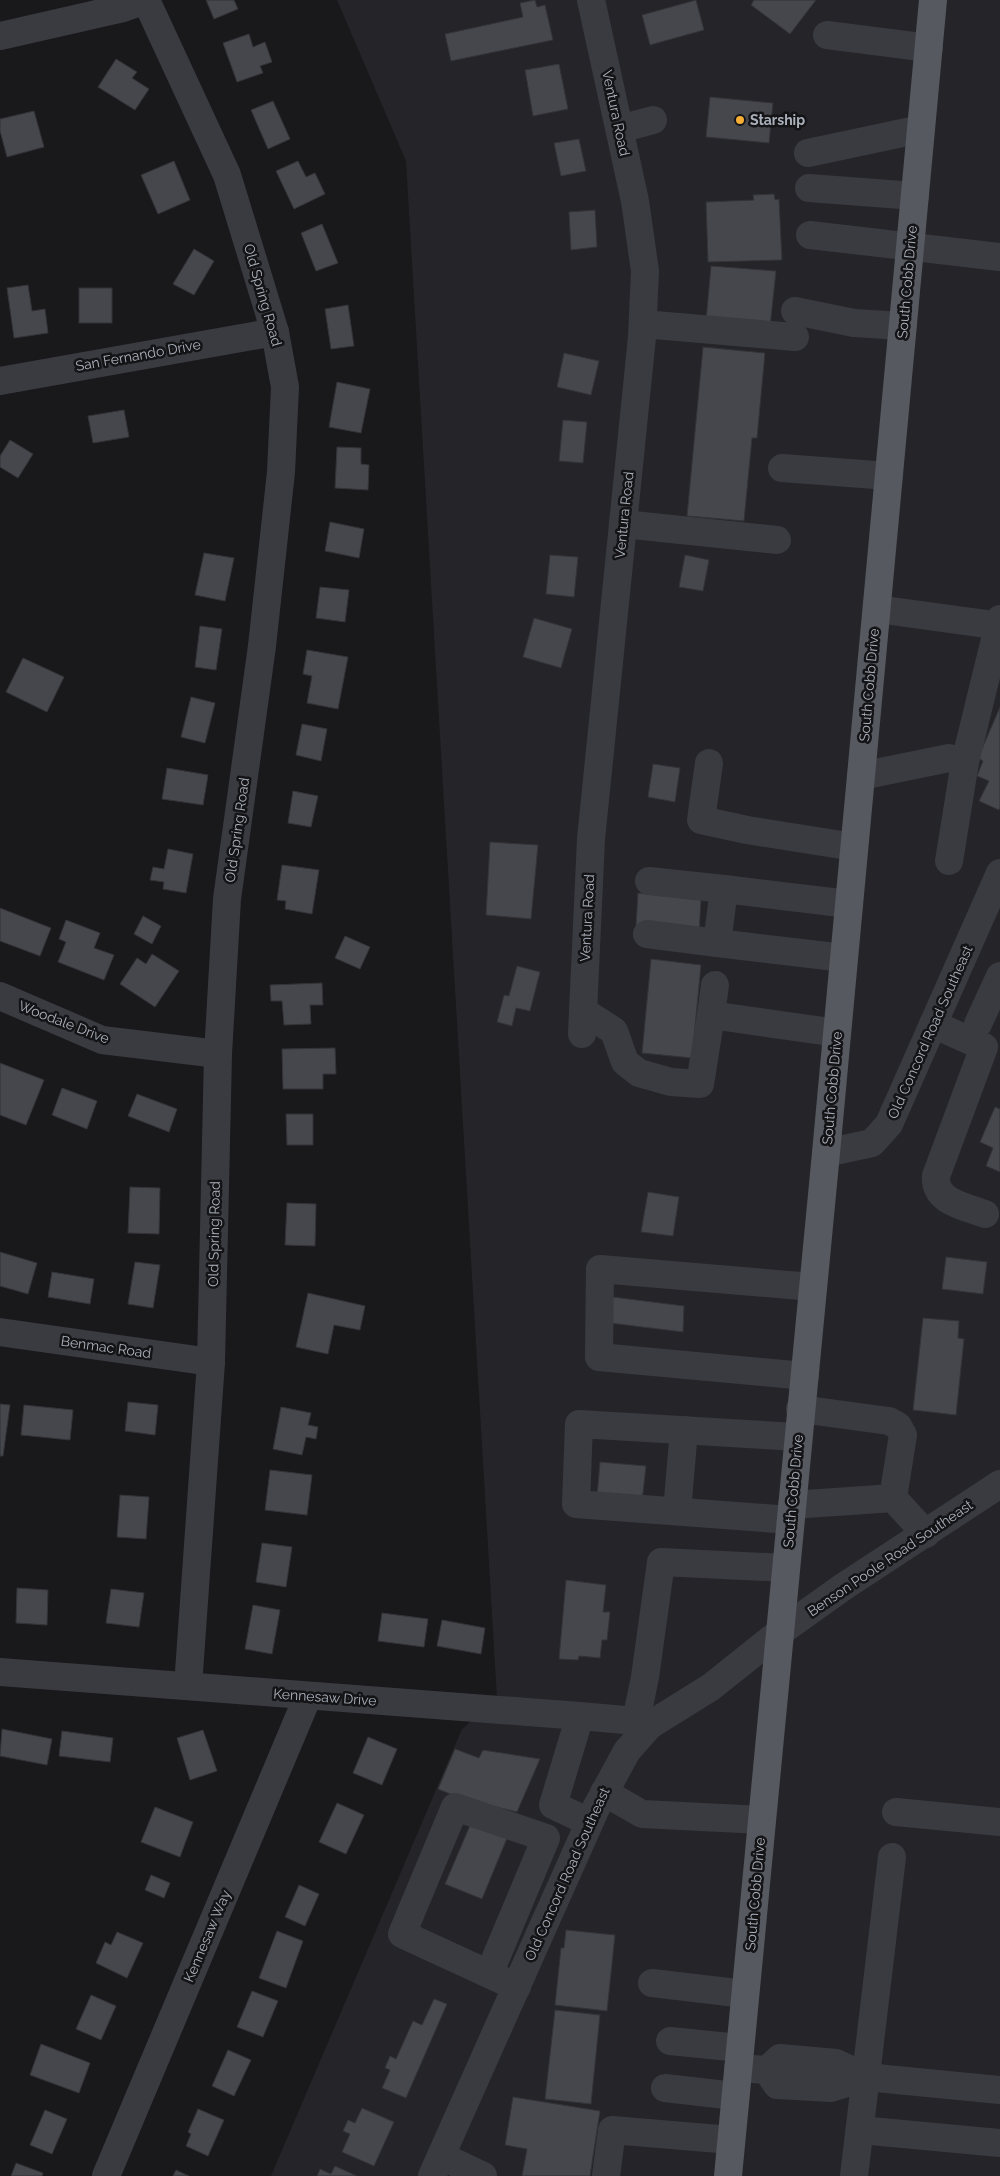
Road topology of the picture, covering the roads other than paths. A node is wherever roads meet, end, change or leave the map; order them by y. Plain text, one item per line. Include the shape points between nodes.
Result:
1 (145, 0) edge
2 (591, 0) edge
3 (933, 0) edge
4 (827, 35) dead end
5 (0, 36) edge
6 (928, 48) junction
7 (653, 120) dead end
8 (620, 128) junction
9 (921, 129) junction
10 (808, 153) dead end
11 (809, 188) dead end
12 (915, 196) junction
13 (810, 235) dead end
14 (910, 246) junction
15 (1000, 257) edge
16 (643, 324) junction
17 (903, 326) junction
18 (276, 332) junction
19 (0, 381) edge
20 (782, 468) dead end
21 (889, 476) junction
22 (623, 524) junction
23 (776, 540) dead end
24 (876, 609) junction
25 (999, 623) edge
26 (966, 762) junction
27 (709, 763) dead end
28 (861, 776) junction
29 (854, 847) junction
30 (949, 861) dead end
31 (649, 881) dead end
32 (724, 889) junction
33 (997, 889) edge
34 (849, 904) junction
35 (647, 934) dead end
36 (717, 944) junction
37 (844, 958) junction
38 (1000, 976) edge
39 (715, 985) dead end
40 (0, 996) edge
41 (711, 1015) junction
42 (933, 1024) junction
43 (978, 1024) dead end
44 (837, 1033) junction
45 (218, 1054) junction
46 (826, 1153) junction
47 (985, 1214) dead end
48 (813, 1287) junction
49 (0, 1332) edge
50 (211, 1362) junction
51 (805, 1376) junction
52 (800, 1409) junction
53 (684, 1430) junction
54 (797, 1437) junction
55 (1000, 1484) edge
56 (893, 1498) junction
57 (677, 1511) junction
58 (791, 1512) junction
59 (926, 1534) junction
60 (786, 1568) junction
61 (780, 1632) junction
62 (0, 1672) edge
63 (188, 1686) junction
64 (308, 1696) junction
65 (580, 1716) junction
66 (643, 1723) junction
67 (604, 1792) junction
68 (896, 1812) dead end
69 (762, 1820) junction
70 (590, 1822) junction
71 (1000, 1822) edge
72 (892, 1858) dead end
73 (490, 1974) junction
74 (652, 1983) dead end
75 (517, 1987) junction
76 (745, 1994) junction
77 (670, 2041) dead end
78 (739, 2058) junction
79 (866, 2077) junction
80 (665, 2088) dead end
81 (1000, 2090) edge
82 (735, 2096) junction
83 (860, 2130) junction
84 (731, 2140) junction
85 (1000, 2143) edge
86 (437, 2166) edge
87 (106, 2176) edge
88 (483, 2176) edge
89 (606, 2176) edge
90 (728, 2176) edge
91 (854, 2176) edge

1 - 5 street
1 - 18 street, Old Spring Road via 227,174
2 - 8 street, Ventura Road
3 - 6 main road, South Cobb Drive
4 - 6 street
6 - 9 main road, South Cobb Drive
7 - 8 street
8 - 16 street, Ventura Road via 635,201 644,271
9 - 10 street
9 - 12 main road, South Cobb Drive
11 - 12 street
12 - 14 main road, South Cobb Drive
13 - 14 street
14 - 15 street
14 - 17 main road, South Cobb Drive
16 - 17 street via 854,323
16 - 22 street, Ventura Road
17 - 21 main road, South Cobb Drive
18 - 19 street, San Fernando Drive
18 - 45 street, Old Spring Road via 285,387 281,472 262,646 227,899
20 - 21 street
21 - 24 main road, South Cobb Drive
22 - 23 street
22 - 41 street, Ventura Road via 591,839 582,1023 614,1031 625,1062 639,1073 671,1082 700,1084
24 - 25 street
24 - 28 main road, South Cobb Drive
25 - 26 street
26 - 28 street via 949,758
26 - 30 street
27 - 29 street via 701,820
28 - 29 main road, South Cobb Drive
29 - 34 main road, South Cobb Drive
31 - 32 street
32 - 34 street
32 - 36 street
33 - 42 street, Old Concord Road Southeast
34 - 37 main road, South Cobb Drive
35 - 36 street
36 - 37 street
37 - 44 main road, South Cobb Drive
38 - 43 street
39 - 41 street
40 - 45 street, Woodale Drive via 102,1040
41 - 44 street
42 - 46 street, Old Concord Road Southeast via 889,1124 872,1143
42 - 47 street via 984,1047 935,1184 939,1194
44 - 46 main road, South Cobb Drive
45 - 50 street, Old Spring Road
46 - 48 main road, South Cobb Drive
48 - 51 main road, South Cobb Drive
48 - 51 street via 600,1269 599,1357
49 - 50 street, Benmac Road
50 - 63 street, Old Spring Road
51 - 52 main road, South Cobb Drive
52 - 54 main road, South Cobb Drive
52 - 56 street via 889,1421 898,1426 903,1435
53 - 54 street
53 - 57 street
53 - 57 street via 579,1424 576,1504
54 - 58 main road, South Cobb Drive
55 - 59 street, Benson Poole Road Southeast
56 - 58 street
56 - 59 street
57 - 58 street
58 - 60 main road, South Cobb Drive
59 - 61 street, Benson Poole Road Southeast
60 - 61 main road, South Cobb Drive
60 - 66 street via 660,1562 645,1677
61 - 66 street, Old Concord Road Southeast via 711,1687
61 - 69 main road, South Cobb Drive
62 - 63 street, Kennesaw Drive
63 - 64 street, Kennesaw Drive
64 - 65 street, Kennesaw Drive
64 - 87 street, Kennesaw Way
65 - 66 street, Kennesaw Drive
65 - 70 street via 553,1805
66 - 67 street, Old Concord Road Southeast
67 - 69 street via 642,1814
67 - 70 street, Old Concord Road Southeast
68 - 71 street
69 - 76 main road, South Cobb Drive
70 - 75 street, Old Concord Road Southeast
72 - 79 street
73 - 73 street via 402,1934 455,1807 546,1838
73 - 75 street
74 - 76 street
75 - 86 street, Old Concord Road Southeast
76 - 78 main road, South Cobb Drive
77 - 78 street
78 - 79 street via 767,2070 780,2058 836,2063
78 - 82 main road, South Cobb Drive
79 - 81 street
79 - 83 street
80 - 82 street
82 - 84 main road, South Cobb Drive
83 - 85 street
83 - 91 street
84 - 89 street via 612,2130
84 - 90 main road, South Cobb Drive
86 - 88 street

